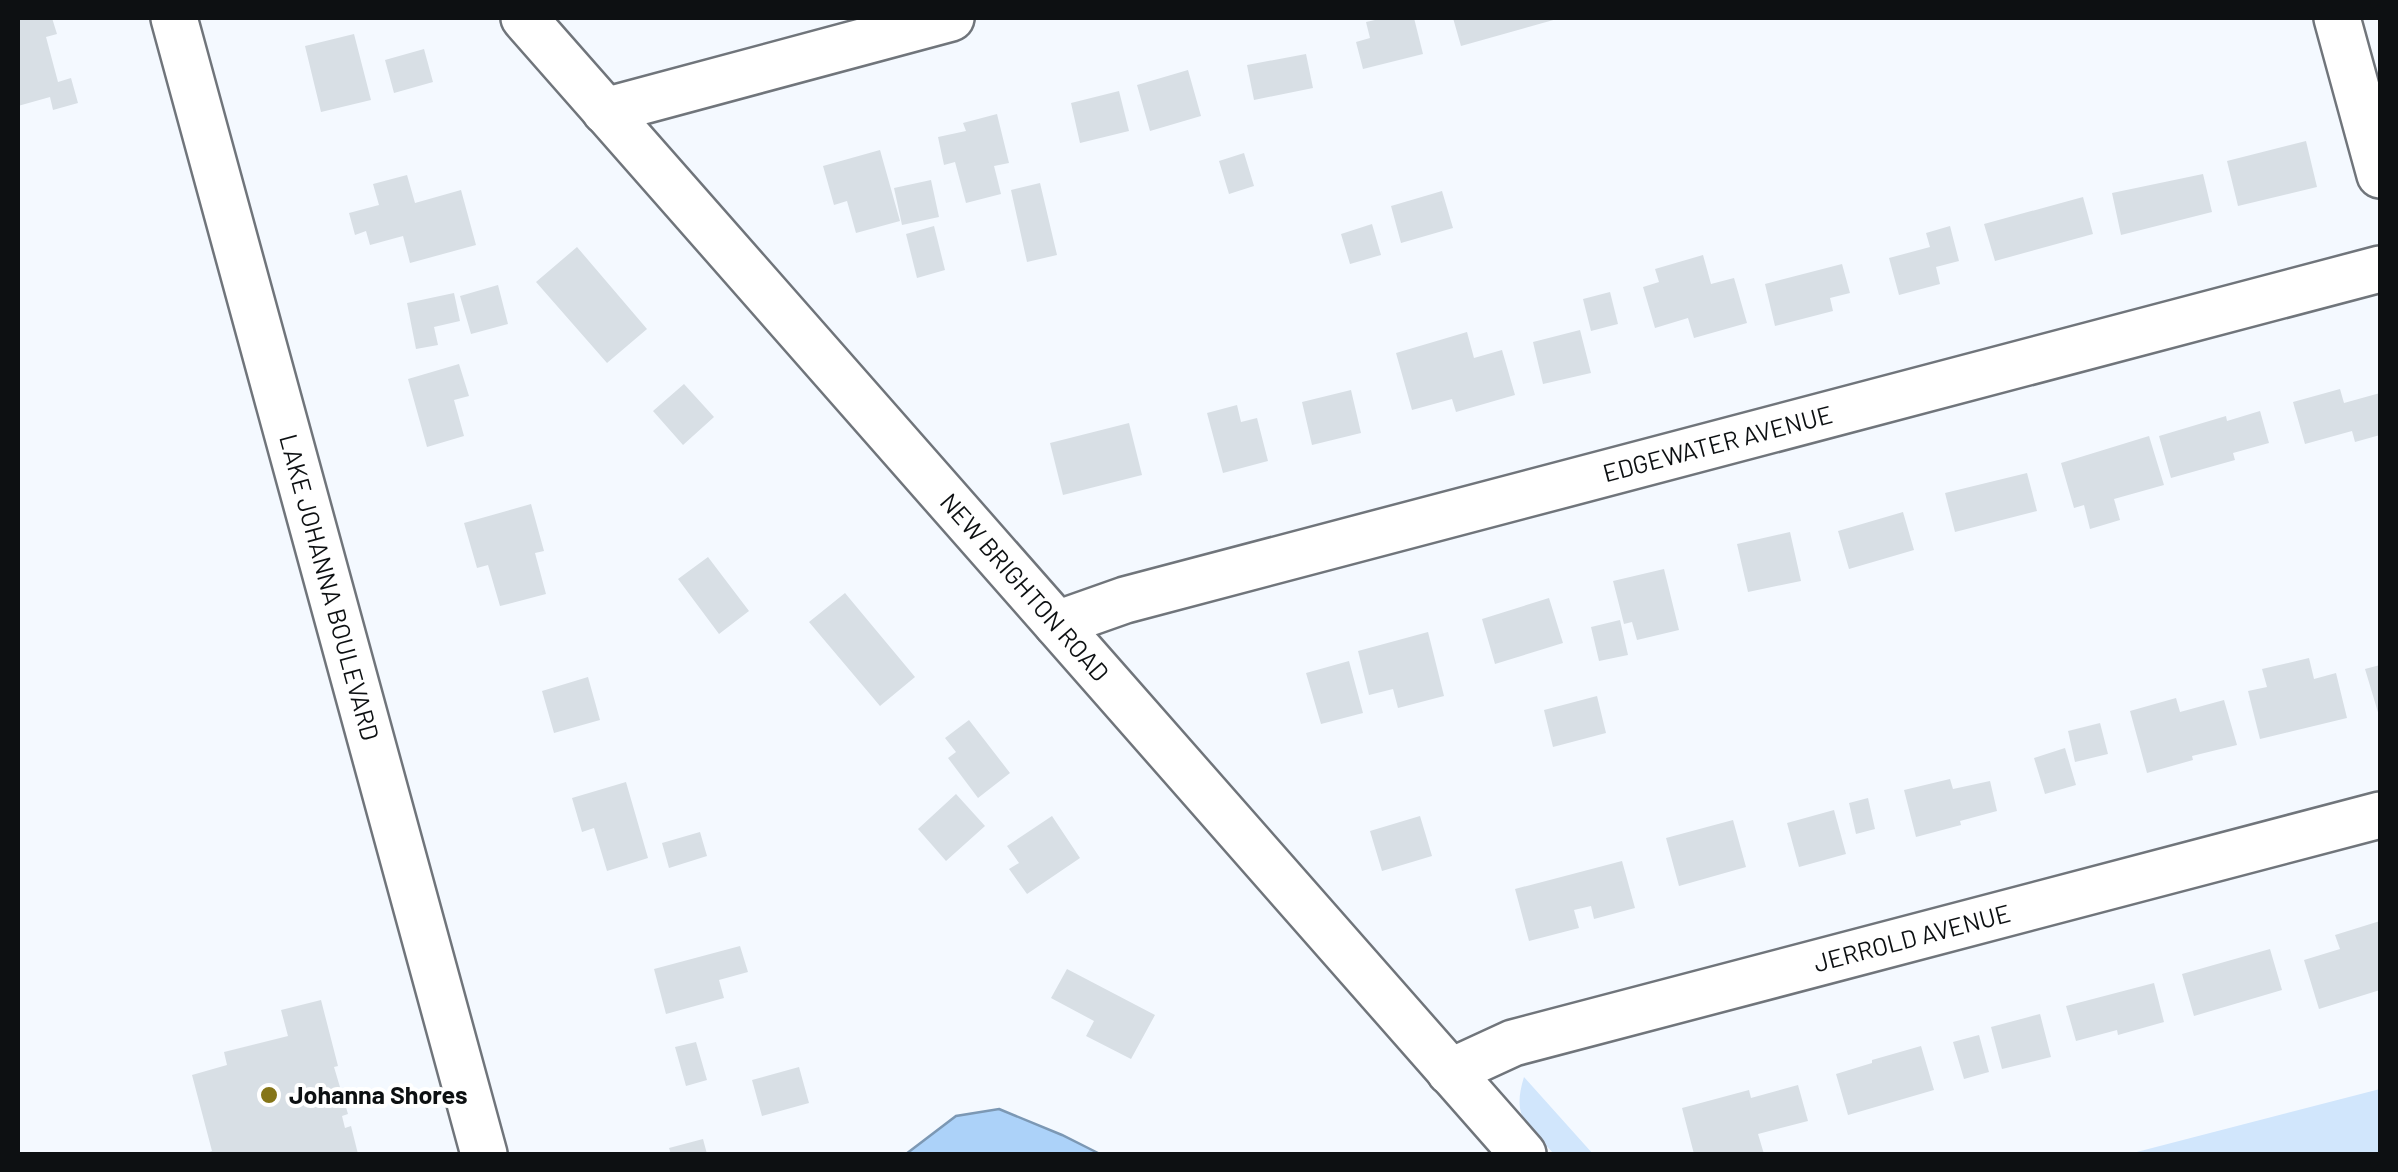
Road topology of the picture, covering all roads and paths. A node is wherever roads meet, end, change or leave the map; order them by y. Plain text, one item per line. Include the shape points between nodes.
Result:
1 (174, 18) edge
2 (524, 18) edge
3 (951, 18) edge
4 (2337, 18) edge
5 (605, 111) junction
6 (2380, 175) edge
7 (2380, 269) edge
8 (1057, 624) junction
9 (2380, 815) edge
10 (1450, 1072) junction
11 (484, 1154) edge
12 (1523, 1154) edge

1 - 11 street, LAKE JOHANNA BOULEVARD
2 - 5 street, NEW BRIGHTON ROAD
3 - 5 street
4 - 6 street
5 - 8 street, NEW BRIGHTON ROAD
7 - 8 street, EDGEWATER AVENUE via 1144,595
8 - 10 street, NEW BRIGHTON ROAD
9 - 10 street, JERROLD AVENUE via 1513,1043
10 - 12 street, NEW BRIGHTON ROAD

